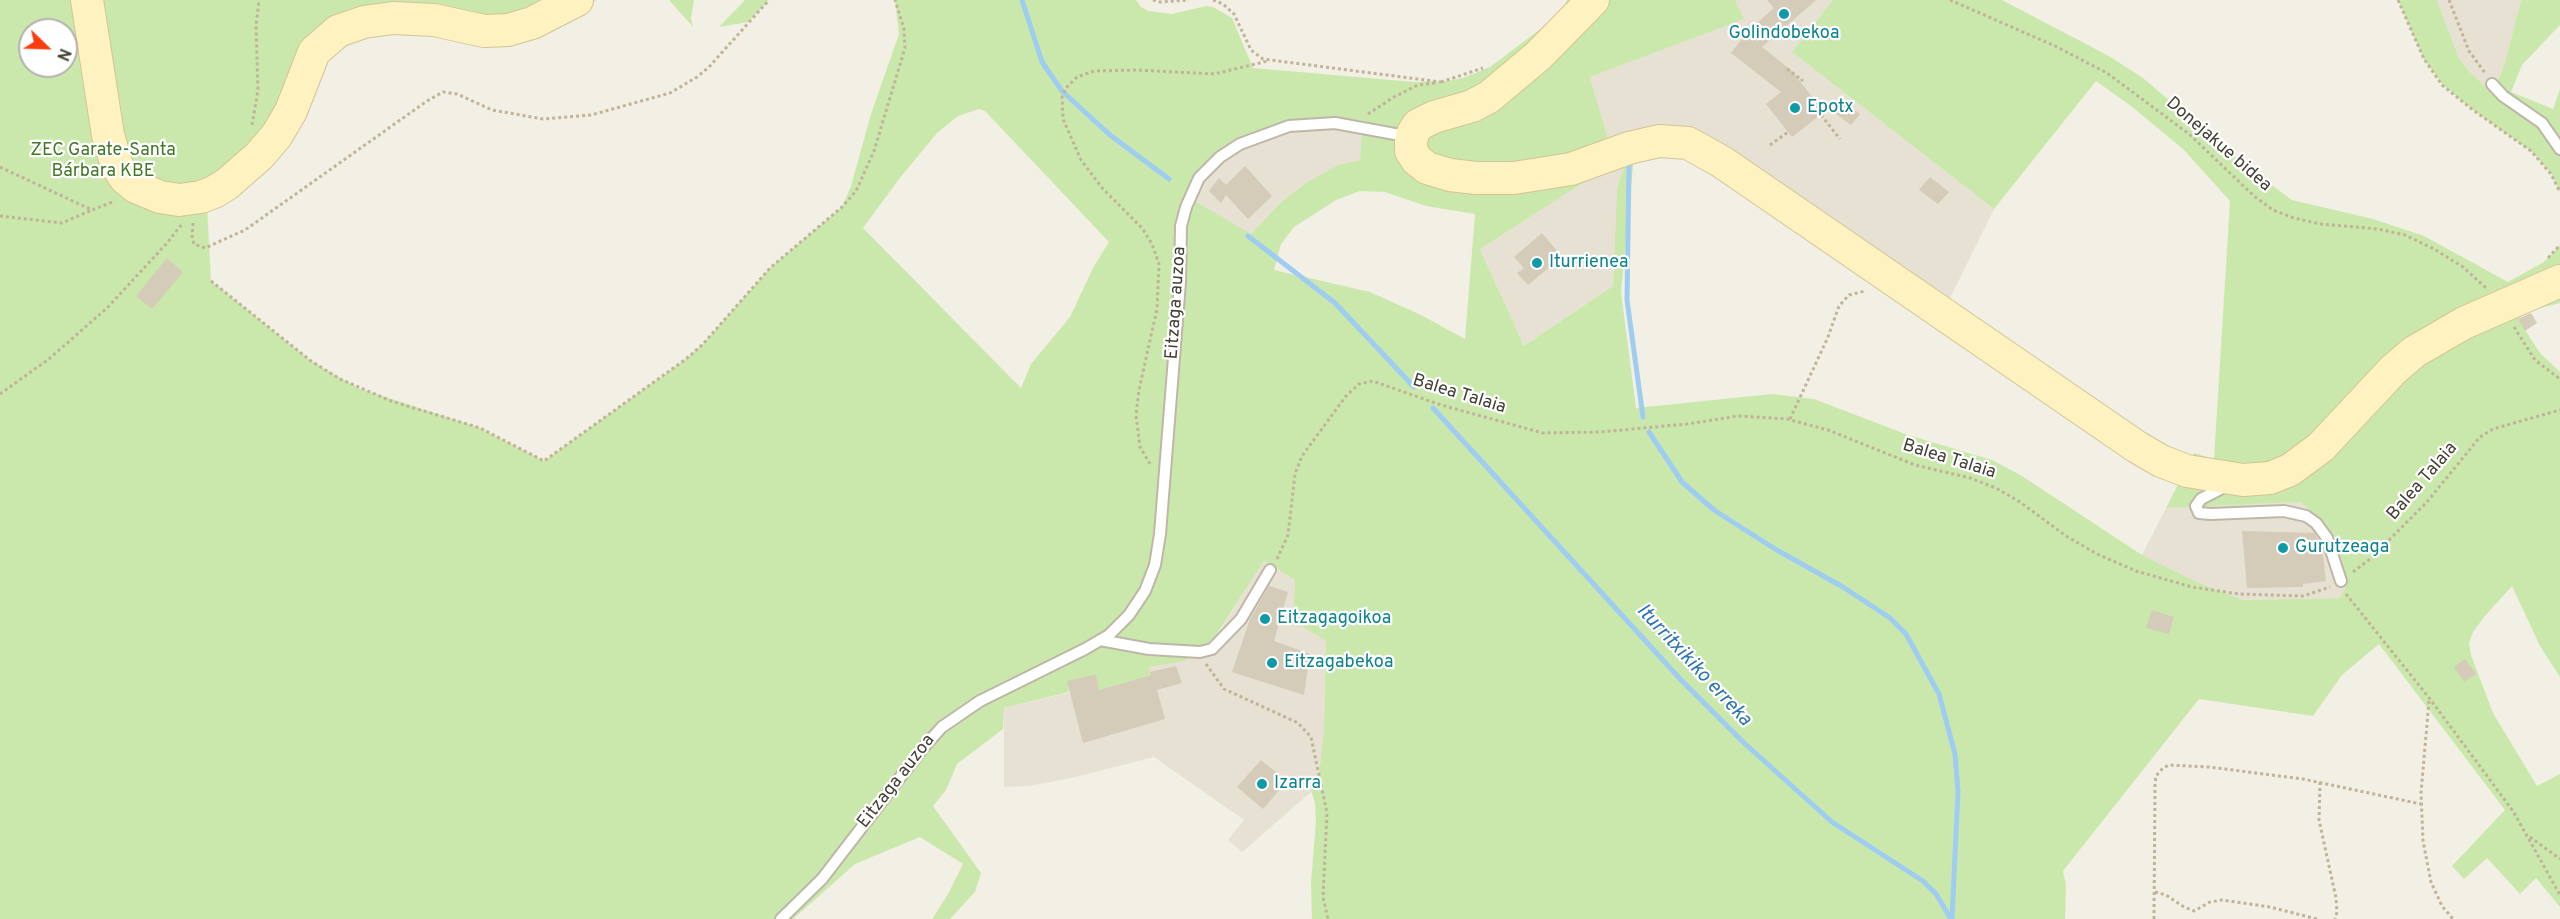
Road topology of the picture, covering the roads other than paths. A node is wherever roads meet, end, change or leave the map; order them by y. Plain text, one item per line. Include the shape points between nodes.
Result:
1 (87, 0) edge
2 (577, 0) edge
3 (1593, 0) edge
4 (2492, 84) road end
5 (1411, 137) junction
6 (2560, 149) edge
7 (2560, 281) edge
8 (2243, 480) junction
9 (1270, 570) road end
10 (2341, 581) road end
11 (1100, 640) junction
12 (781, 919) edge

1 - 2 street via 110,147 121,173 136,188 154,196 198,202 227,184 268,146 291,111 314,52 338,31 364,22 410,18 479,31 508,30
3 - 5 street via 1538,56 1489,97 1425,121
4 - 6 lane via 2542,123
5 - 8 street via 1411,151 1423,165 1441,173 1476,178 1514,178 1563,171 1659,141 1688,143 1722,162 2156,459 2187,471
5 - 11 lane, Eitzaga auzoa via 1353,125 1307,124 1266,133 1220,157 1194,186 1181,226 1159,545 1152,577 1129,615
7 - 8 street via 2447,332 2408,357 2321,447 2297,466 2270,478
8 - 10 lane via 2205,496 2196,506 2199,513 2284,511 2306,516 2327,538
9 - 11 lane via 1236,626 1212,649 1149,649
11 - 12 lane, Eitzaga auzoa via 980,701 942,727 822,879

